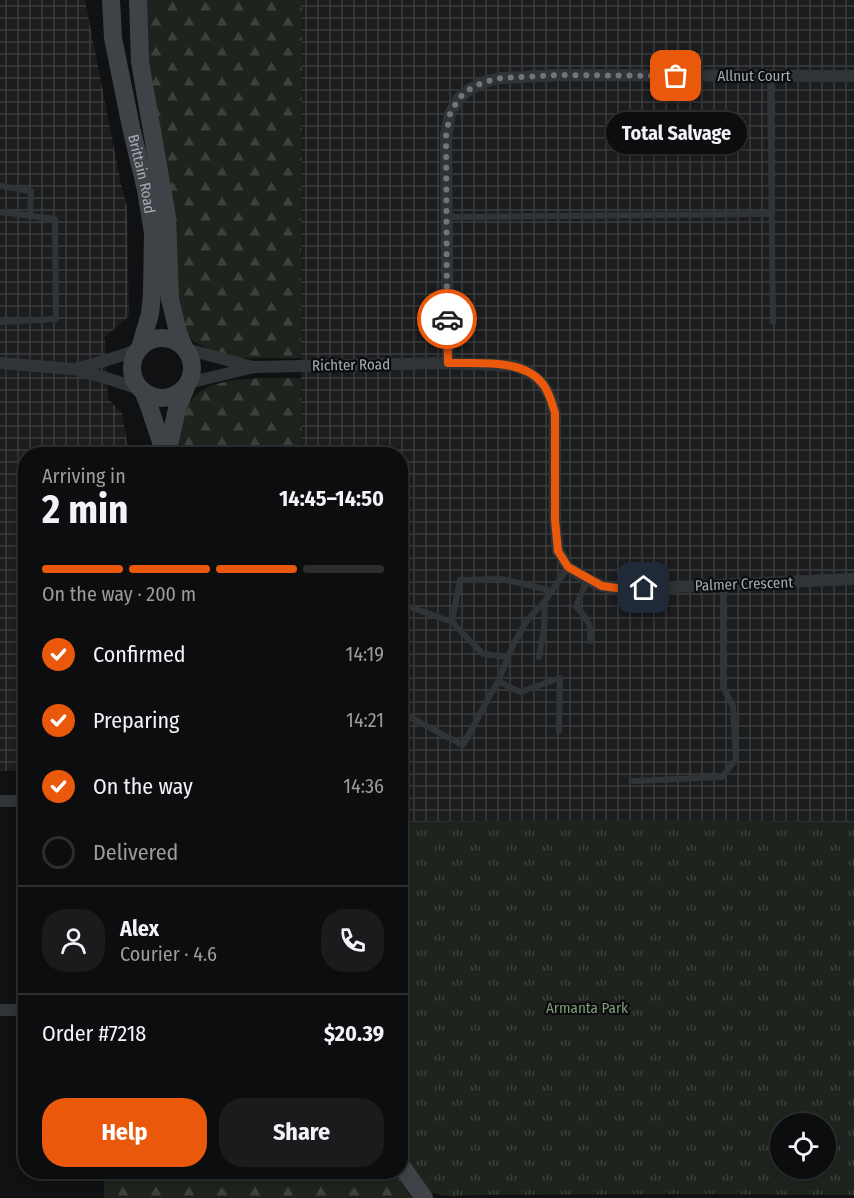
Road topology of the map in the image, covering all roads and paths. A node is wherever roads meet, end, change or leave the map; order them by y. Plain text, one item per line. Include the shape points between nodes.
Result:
1 (111, 0) edge
2 (138, 0) edge
3 (770, 76) junction
4 (854, 76) edge
5 (0, 186) edge
6 (0, 212) edge
7 (771, 214) junction
8 (30, 215) junction
9 (446, 217) junction
10 (0, 322) edge
11 (773, 322) dead end
12 (185, 348) junction
13 (139, 349) junction
14 (0, 363) edge
15 (448, 363) junction
16 (254, 367) junction
17 (73, 369) junction
18 (187, 384) junction
19 (141, 390) junction
20 (164, 447) edge
21 (168, 447) edge
22 (568, 567) junction
23 (588, 579) junction
24 (854, 579) edge
25 (723, 585) junction
26 (552, 591) junction
27 (545, 601) junction
28 (408, 606) edge
29 (452, 622) junction
30 (590, 641) dead end
31 (508, 657) junction
32 (539, 657) dead end
33 (498, 681) junction
34 (408, 716) edge
35 (559, 731) dead end
36 (634, 781) dead end
37 (0, 801) edge
38 (18, 801) edge
39 (0, 1010) edge
40 (18, 1010) edge
41 (408, 1175) edge
42 (424, 1198) edge

1 - 13 main road, Brittain Road via 112,38 153,233 151,304
2 - 12 main road, Brittain Road via 140,62 167,217 170,299
3 - 4 street, Allnut Court
3 - 7 lane
3 - 9 street, Allnut Court via 560,75 484,82 459,98 450,114 446,136
5 - 8 lane via 31,191
6 - 8 lane
7 - 9 lane
7 - 11 lane
8 - 10 lane via 55,219 56,319
9 - 15 street, Allnut Court
12 - 13 main road via 176,341 157,338
12 - 16 street, Richter Road
12 - 18 main road via 192,366
13 - 17 street
13 - 19 main road via 132,374
14 - 17 street
15 - 16 street, Richter Road
15 - 22 street via 515,366 542,383 550,396 555,413 558,551
16 - 18 street, Richter Road
17 - 19 street
18 - 19 main road via 171,397 151,396
18 - 21 main road
19 - 20 main road
22 - 23 street, Palmer Crescent
22 - 26 lane
23 - 25 street, Palmer Crescent via 624,589
23 - 30 lane via 576,606 591,627
24 - 25 street, Palmer Crescent
25 - 36 lane via 723,687 733,706 736,759 723,777
26 - 27 lane
26 - 29 lane via 502,579 460,580
27 - 31 lane via 528,619
27 - 32 lane
28 - 29 lane
29 - 31 lane via 483,654
31 - 33 lane
33 - 34 lane via 463,745
33 - 35 lane via 520,692 560,678
37 - 38 street
39 - 40 street
41 - 42 main road

